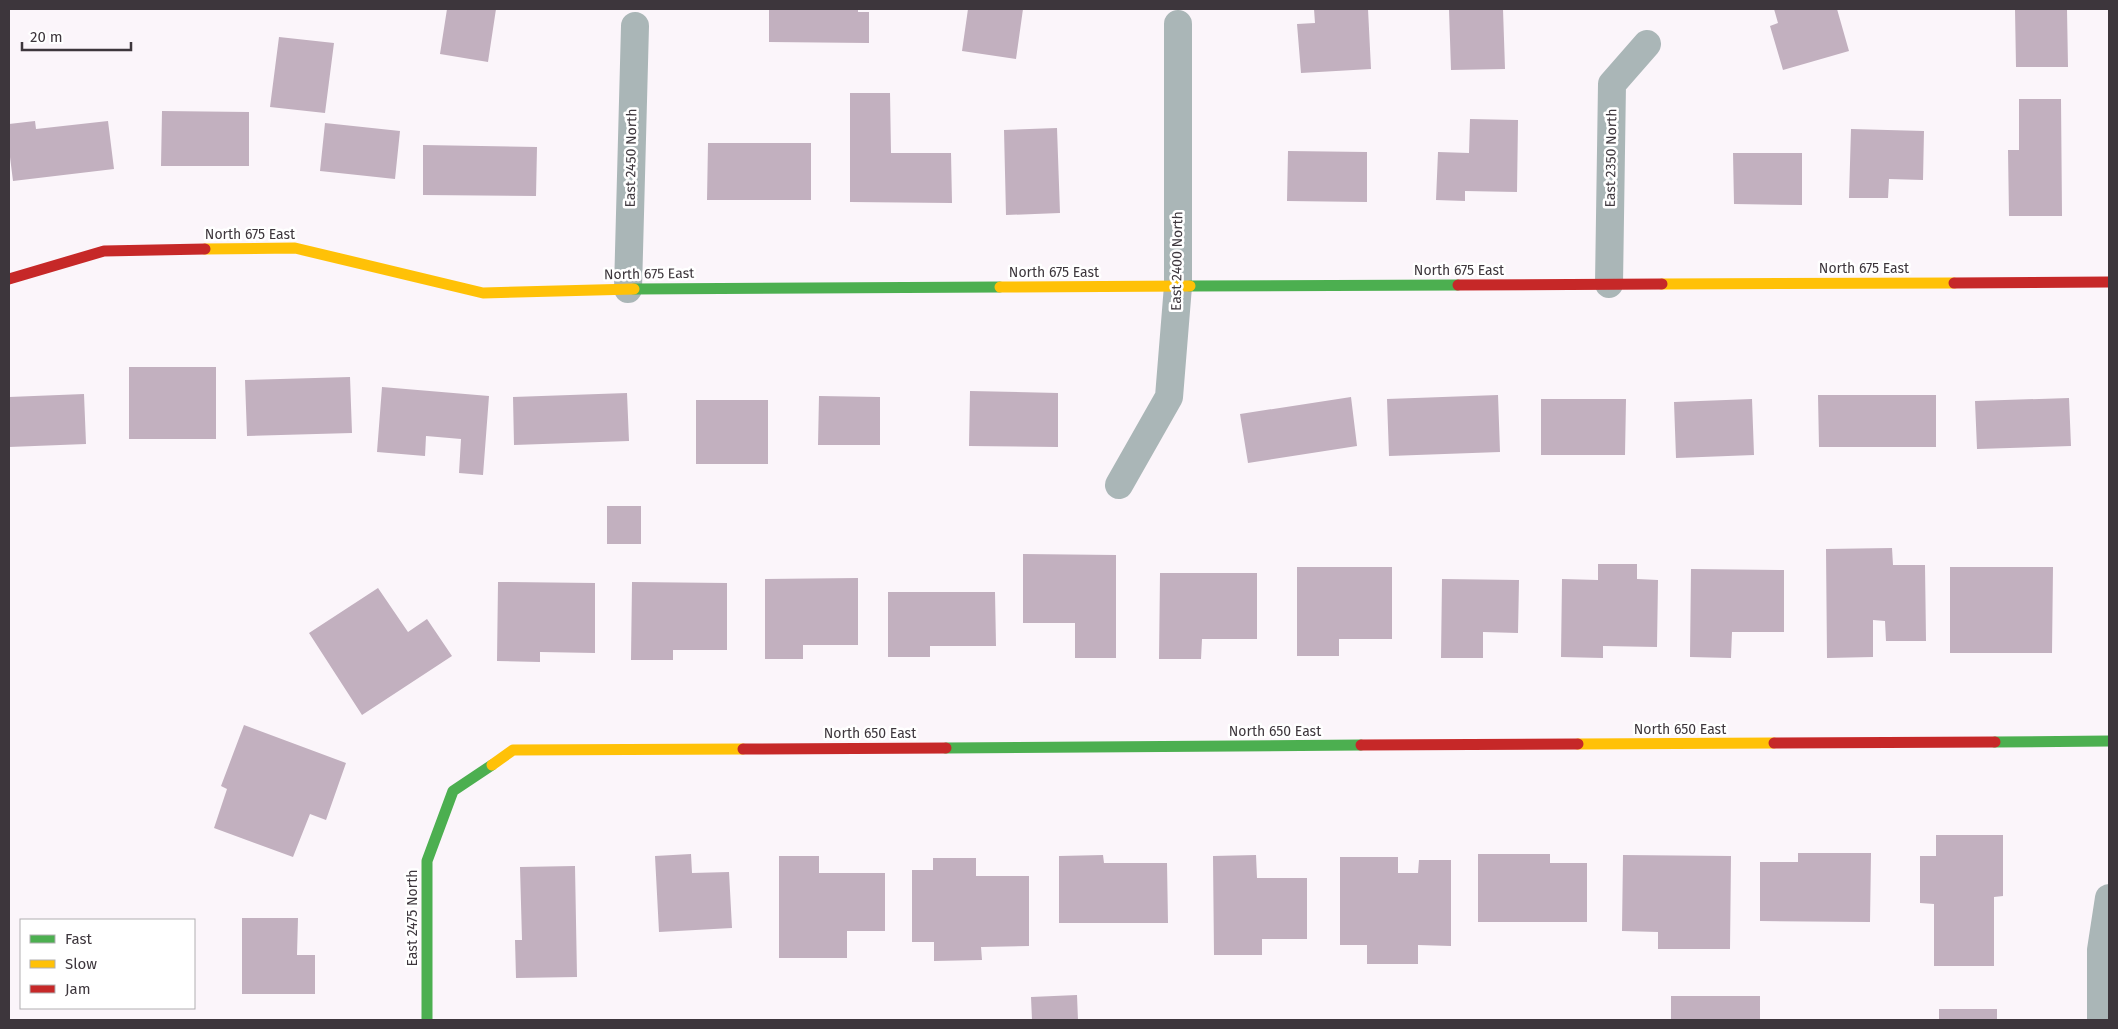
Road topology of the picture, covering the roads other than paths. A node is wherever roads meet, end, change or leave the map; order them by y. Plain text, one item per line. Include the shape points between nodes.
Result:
1 (1178, 24) dead end
2 (635, 26) dead end
3 (1647, 44) dead end
4 (9, 279) edge
5 (2109, 282) edge
6 (1608, 284) junction
7 (1178, 286) junction
8 (628, 289) junction
9 (1120, 485) dead end
10 (2109, 741) edge
11 (454, 790) joint
12 (2109, 898) edge
13 (427, 1020) edge
14 (2101, 1020) edge

1 - 7 street, East 2400 North
2 - 8 street, East 2450 North
3 - 6 street, East 2350 North via 1612,84
4 - 8 street, North 675 East via 104,251 295,248 483,293
5 - 6 street, North 675 East
6 - 7 street, North 675 East
7 - 8 street, North 675 East
7 - 9 street, East 2400 North via 1169,398
10 - 11 street, North 650 East via 513,750
11 - 13 street, East 2475 North via 427,861
12 - 14 street via 2101,950

